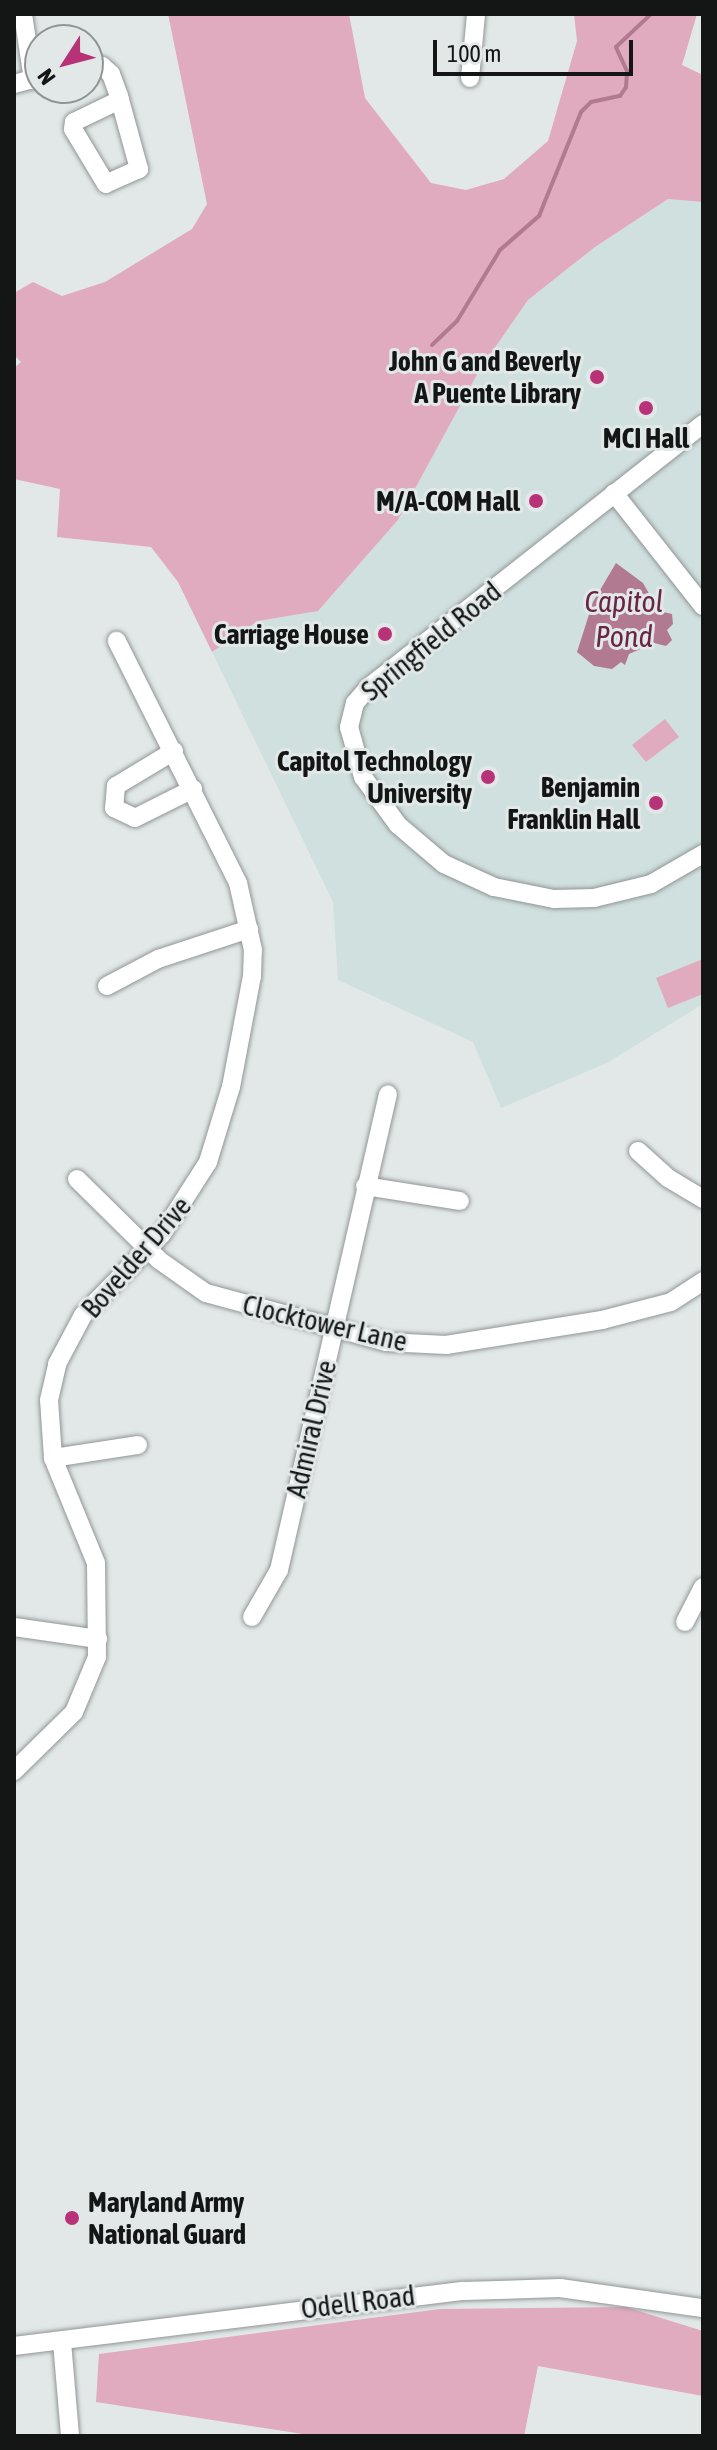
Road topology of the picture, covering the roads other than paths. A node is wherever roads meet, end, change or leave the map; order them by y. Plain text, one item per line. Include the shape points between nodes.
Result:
1 (476, 14) edge
2 (104, 68) edge
3 (470, 78) dead end
4 (120, 100) junction
5 (703, 424) edge
6 (614, 493) junction
7 (703, 606) edge
8 (117, 641) dead end
9 (174, 751) junction
10 (193, 789) junction
11 (703, 854) edge
12 (249, 929) junction
13 (107, 986) dead end
14 (388, 1094) dead end
15 (638, 1151) dead end
16 (77, 1179) dead end
17 (365, 1186) junction
18 (703, 1199) edge
19 (460, 1201) dead end
20 (147, 1249) junction
21 (703, 1281) edge
22 (335, 1330) junction
23 (138, 1445) dead end
24 (53, 1458) junction
25 (703, 1587) edge
26 (252, 1617) dead end
27 (685, 1622) dead end
28 (14, 1627) edge
29 (98, 1639) junction
30 (14, 1771) edge
31 (703, 2308) edge
32 (62, 2342) junction
33 (14, 2346) edge
34 (70, 2436) edge

1 - 3 street
2 - 4 street
4 - 4 street via 139,169 106,184 73,129 74,122
5 - 6 street, Springfield Road
6 - 7 street
6 - 11 street, Springfield Road via 368,688 351,714 350,741 363,777 398,825 444,864 494,887 554,899 594,898 651,884
8 - 9 street, Bovelder Drive
9 - 10 street, Bovelder Drive
9 - 10 street via 116,786 114,808 135,818
10 - 12 street, Bovelder Drive via 238,883
12 - 13 street via 158,959
12 - 20 street, Bovelder Drive via 248,1013 220,1130 193,1191
14 - 17 street, Admiral Drive
15 - 18 street
16 - 20 street, Clocktower Lane
17 - 19 street
17 - 22 street, Admiral Drive
20 - 22 street, Clocktower Lane via 206,1293
20 - 24 street, Bovelder Drive via 97,1296 63,1350 49,1400
21 - 22 street, Clocktower Lane via 671,1302 632,1312 446,1345 386,1342
22 - 26 street, Admiral Drive via 279,1570
23 - 24 street
24 - 29 street, Bovelder Drive via 96,1563
25 - 27 street
28 - 29 street
29 - 30 street, Bovelder Drive via 91,1674 74,1712
31 - 32 street, Odell Road via 560,2288 464,2291
32 - 33 street, Odell Road
32 - 34 street

